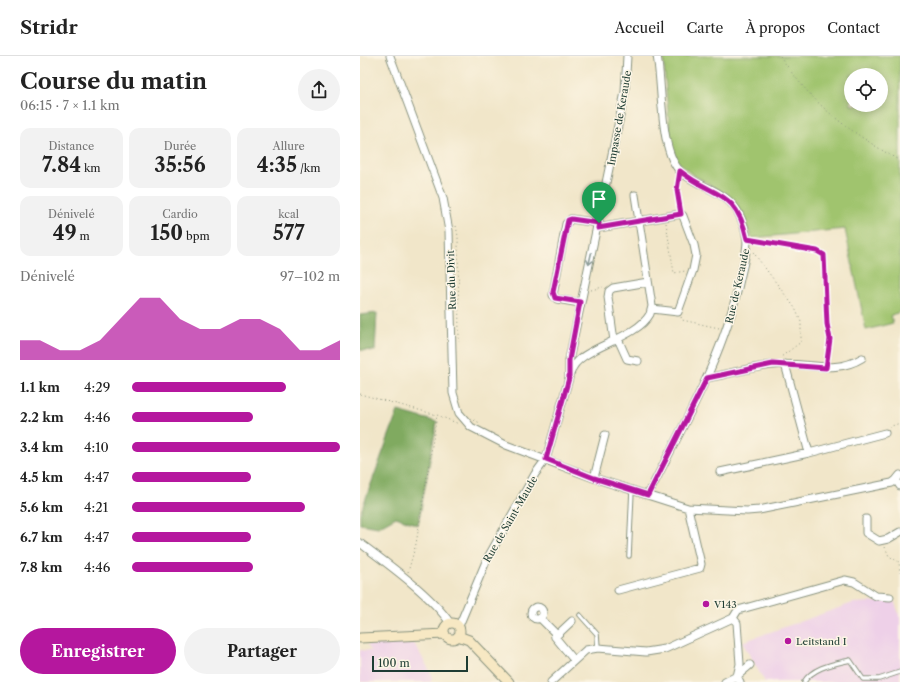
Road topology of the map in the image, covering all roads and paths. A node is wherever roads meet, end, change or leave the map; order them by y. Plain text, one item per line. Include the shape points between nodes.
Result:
1 (384, 56) edge
2 (627, 56) edge
3 (657, 56) edge
4 (780, 56) edge
5 (390, 58) edge
6 (900, 161) edge
7 (678, 168) junction
8 (635, 195) dead end
9 (681, 214) junction
10 (664, 217) junction
11 (639, 221) junction
12 (598, 226) junction
13 (747, 239) junction
14 (747, 247) junction
15 (693, 270) junction
16 (648, 282) junction
17 (583, 291) junction
18 (609, 291) junction
19 (580, 302) junction
20 (652, 309) junction
21 (678, 312) junction
22 (727, 330) junction
23 (616, 340) junction
24 (862, 358) dead end
25 (638, 361) dead end
26 (773, 364) junction
27 (785, 364) junction
28 (826, 368) junction
29 (569, 378) junction
30 (707, 378) junction
31 (360, 394) edge
32 (437, 415) junction
33 (900, 423) edge
34 (471, 427) junction
35 (885, 433) joint
36 (606, 436) dead end
37 (809, 453) junction
38 (546, 459) junction
39 (720, 472) dead end
40 (594, 478) junction
41 (899, 481) edge
42 (632, 490) junction
43 (648, 495) junction
44 (688, 508) junction
45 (866, 520) dead end
46 (900, 532) edge
47 (882, 541) junction
48 (360, 543) edge
49 (630, 556) dead end
50 (900, 573) edge
51 (405, 580) junction
52 (618, 590) dead end
53 (890, 597) dead end
54 (580, 615) dead end
55 (540, 618) dead end
56 (733, 618) junction
57 (572, 621) dead end
58 (450, 624) junction
59 (459, 631) junction
60 (445, 634) junction
61 (555, 637) junction
62 (360, 638) edge
63 (598, 648) junction
64 (574, 660) junction
65 (750, 665) dead end
66 (900, 672) edge
67 (739, 679) edge
68 (863, 680) edge
69 (509, 682) edge
70 (551, 682) edge
71 (725, 682) edge
72 (804, 682) edge

1 - 5 street
2 - 12 street, Impasse de Keraude via 625,92
3 - 7 street via 666,143
4 - 6 path via 821,107 846,128
5 - 34 street, Rue du Divit via 443,198 447,215 450,231 453,393 460,414
7 - 9 path via 677,190
7 - 13 street, Rue de Keraude via 718,192 730,203 744,224
8 - 11 street
9 - 10 street
9 - 15 street via 687,223 695,248
10 - 11 street
10 - 15 path via 674,273
11 - 12 street
11 - 16 street
12 -> 17 street, Impasse de Keraude
12 - 19 street via 571,219 566,224 553,295 557,299
13 - 14 street, Rue de Keraude
13 - 28 path via 817,251 824,255 830,339
14 - 22 street, Rue de Keraude
14 - 26 path via 795,308 802,322 801,342
15 - 21 street
16 - 18 street via 613,288
16 - 20 street
17 - 18 path via 604,288
17 - 19 street, Impasse de Keraude
18 - 23 street
19 - 29 street, Impasse de Keraude via 569,360
20 - 21 street
20 - 23 street via 647,318
21 - 22 path via 682,320
22 - 30 street, Rue de Keraude
23 - 25 street via 627,359
23 - 29 street via 578,359
24 - 28 street via 850,365
26 - 27 street
26 - 30 street
27 - 28 street
27 - 37 street
29 - 38 street, Impasse de Keraude
30 - 43 street, Rue de Keraude
31 - 32 path
32 - 34 path
32 - 51 path via 416,544
33 - 35 path via 890,426
34 - 38 street, Rue du Divit via 506,445
35 - 37 street
36 - 40 street
37 - 39 street
38 - 40 street
38 - 59 street, Rue de Saint-Maude via 487,559
40 - 42 street
41 - 44 street via 759,510
42 - 43 street
42 - 49 lane
43 - 44 street
44 - 52 street via 700,568
45 - 47 street via 866,533
46 - 47 street
47 - 50 path via 889,556 899,562
48 - 51 street
51 - 58 street via 442,612
53 - 56 street via 876,596 854,582 845,580 738,610
54 - 63 lane via 597,634
55 - 61 street via 554,632
56 - 63 street via 665,649 646,652
56 - 67 street via 737,623
57 - 61 street
58 - 59 street via 455,623
58 - 60 street via 445,629
59 - 60 street via 452,638
59 - 69 street
60 - 62 street
61 - 64 street
63 - 64 street via 586,650
64 - 70 street
65 - 67 street
66 - 68 lane via 879,679
67 - 71 street
68 - 72 lane via 850,660 828,665 808,675

